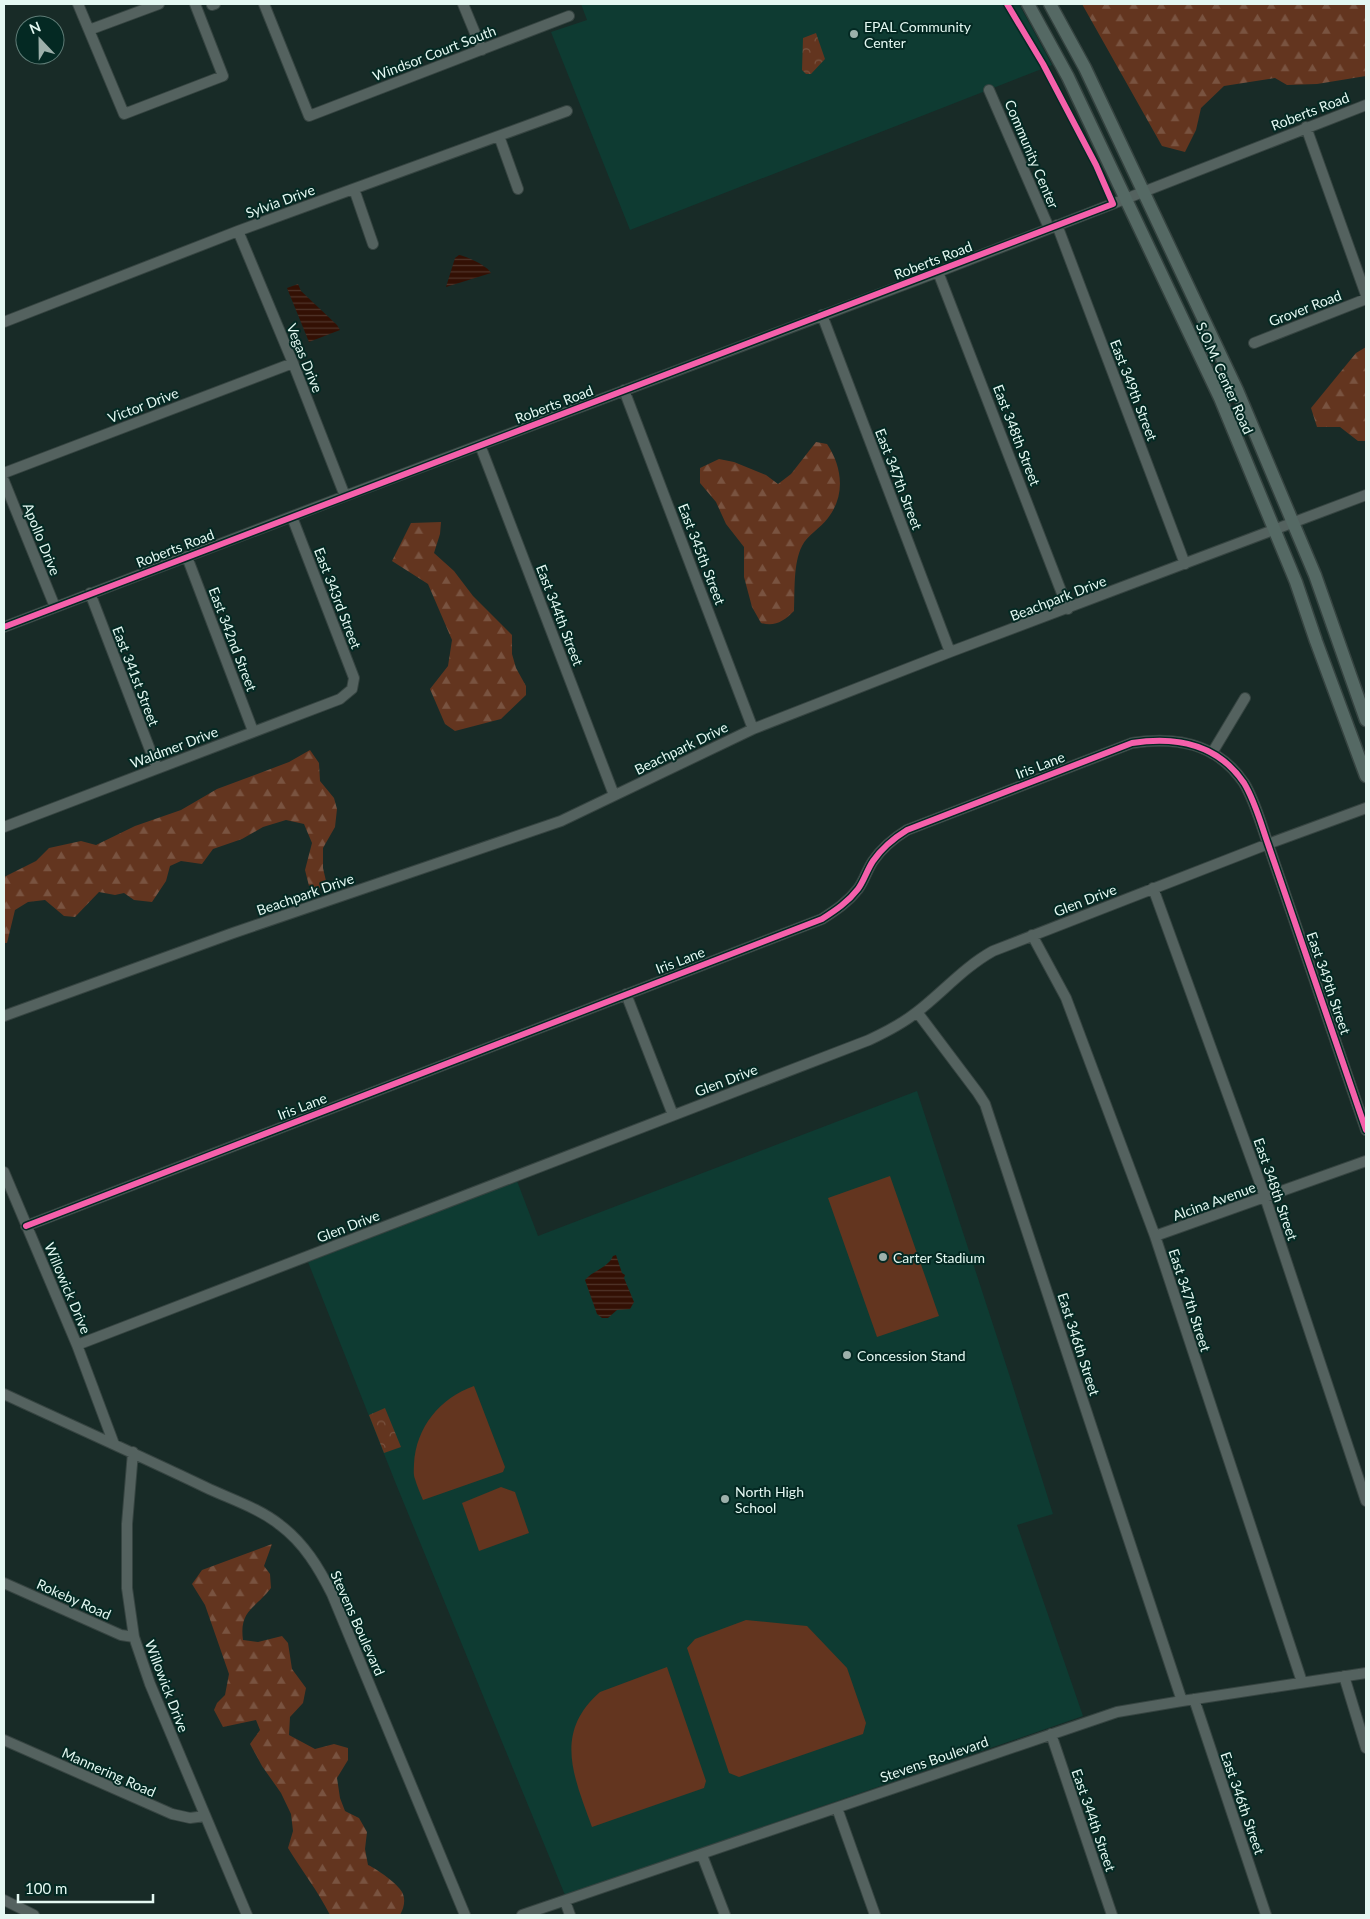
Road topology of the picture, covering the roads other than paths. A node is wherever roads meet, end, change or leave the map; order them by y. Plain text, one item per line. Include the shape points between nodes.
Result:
1 (78, 4) edge
2 (159, 4) edge
3 (196, 4) edge
4 (264, 4) edge
5 (463, 4) edge
6 (1028, 4) edge
7 (1050, 4) edge
8 (569, 16) dead end
9 (89, 30) junction
10 (482, 50) junction
11 (989, 90) dead end
12 (1366, 105) edge
13 (567, 111) dead end
14 (1306, 127) junction
15 (498, 136) junction
16 (354, 189) junction
17 (518, 189) dead end
18 (1144, 191) junction
19 (1127, 199) junction
20 (1053, 227) junction
21 (238, 231) junction
22 (373, 244) dead end
23 (938, 272) junction
24 (1366, 295) edge
25 (1366, 299) edge
26 (822, 315) junction
27 (4, 322) edge
28 (1254, 343) dead end
29 (293, 363) junction
30 (624, 390) junction
31 (480, 445) junction
32 (4, 473) edge
33 (4, 481) edge
34 (1366, 495) edge
35 (345, 496) junction
36 (292, 517) junction
37 (1293, 524) junction
38 (1275, 531) junction
39 (187, 557) junction
40 (1185, 564) junction
41 (90, 594) junction
42 (55, 607) junction
43 (1068, 609) junction
44 (4, 627) edge
45 (950, 652) junction
46 (352, 689) joint
47 (1245, 698) dead end
48 (1366, 720) edge
49 (753, 729) junction
50 (254, 731) junction
51 (1212, 753) junction
52 (157, 768) junction
53 (1366, 776) edge
54 (614, 795) junction
55 (1366, 808) edge
56 (4, 827) edge
57 (1268, 844) junction
58 (1153, 888) junction
59 (1032, 935) junction
60 (626, 994) junction
61 (917, 1012) junction
62 (4, 1016) edge
63 (673, 1115) junction
64 (1366, 1130) edge
65 (1366, 1161) edge
66 (4, 1172) edge
67 (1265, 1197) junction
68 (26, 1226) junction
69 (1155, 1236) junction
70 (77, 1345) junction
71 (4, 1394) edge
72 (114, 1444) junction
73 (133, 1452) junction
74 (1366, 1501) edge
75 (4, 1583) edge
76 (134, 1636) junction
77 (1366, 1673) edge
78 (1344, 1676) junction
79 (1302, 1682) junction
80 (1194, 1699) junction
81 (1182, 1700) junction
82 (1051, 1734) junction
83 (4, 1740) edge
84 (1366, 1748) edge
85 (837, 1808) junction
86 (205, 1816) junction
87 (702, 1855) junction
88 (4, 1900) edge
89 (564, 1901) junction
90 (34, 1915) edge
91 (247, 1915) edge
92 (465, 1915) edge
93 (522, 1915) edge
94 (570, 1915) edge
95 (725, 1915) edge
96 (875, 1915) edge
97 (1112, 1915) edge
98 (1266, 1915) edge

1 - 9 street
2 - 9 street
3 - 9 street via 222,76 124,114
4 - 10 street, Windsor Court South via 309,116
5 - 10 street
6 - 19 main road, S.O.M. Center Road via 1068,77
7 - 18 main road, S.O.M. Center Road via 1086,68
8 - 10 street, Windsor Court South
11 - 20 street, Community Center
12 - 14 street, Roberts Road
13 - 15 street, Sylvia Drive
14 - 18 street, Roberts Road
14 - 24 street
15 - 16 street, Sylvia Drive
15 - 17 street
16 - 21 street, Sylvia Drive
16 - 22 street
18 - 19 street, Roberts Road
18 - 37 main road, S.O.M. Center Road via 1238,390
19 - 20 street, Roberts Road
19 - 38 main road, S.O.M. Center Road via 1220,398
20 - 23 street, Roberts Road
20 - 40 street, East 349th Street
21 - 27 street, Sylvia Drive
21 - 29 street, Vegas Drive
23 - 26 street, Roberts Road
23 - 43 street, East 348th Street
25 - 28 street, Grover Road
26 - 30 street, Roberts Road
26 - 45 street, East 347th Street
29 - 32 street, Victor Drive
29 - 35 street, Vegas Drive
30 - 31 street, Roberts Road
30 - 49 street, East 345th Street
31 - 35 street, Roberts Road
31 - 54 street, East 344th Street
33 - 42 street, Apollo Drive
34 - 37 street, Beachpark Drive
35 - 36 street, Roberts Road
36 - 39 street, Roberts Road
36 - 46 street, East 343rd Street via 354,678
37 - 38 street, Beachpark Drive
37 - 48 main road, S.O.M. Center Road via 1315,575
38 - 40 street, Beachpark Drive
38 - 53 main road, S.O.M. Center Road
39 - 41 street, Roberts Road
39 - 50 street, East 342nd Street
40 - 43 street, Beachpark Drive
41 - 42 street, Roberts Road
41 - 52 street, East 341st Street
42 - 44 street, Roberts Road
43 - 45 street, Beachpark Drive
45 - 49 street, Beachpark Drive
46 - 50 street, Waldmer Drive via 340,699
47 - 51 street
49 - 54 street, Beachpark Drive
50 - 52 street, Waldmer Drive
51 - 57 street, Iris Lane via 1224,761 1244,784
51 - 60 street, Iris Lane via 1173,740 1132,743 907,830 882,849 859,888 842,906 822,919
52 - 56 street, Waldmer Drive
54 - 62 street, Beachpark Drive via 561,821 224,936
55 - 57 street, Glen Drive
57 - 58 street, Glen Drive
57 - 64 street, East 349th Street
58 - 59 street, Glen Drive
58 - 67 street, East 348th Street
59 - 61 street, Glen Drive via 982,957
59 - 69 street, East 347th Street via 1066,998
60 - 63 street
60 - 68 street, Iris Lane
61 - 63 street, Glen Drive via 869,1040
61 - 81 street, East 346th Street via 985,1104
63 - 70 street, Glen Drive
65 - 67 street, Alcina Avenue
66 - 68 street, Willowick Drive
67 - 69 street, Alcina Avenue
67 - 74 street, East 348th Street
68 - 70 street, Willowick Drive
69 - 79 street, East 347th Street
70 - 72 street, Willowick Drive
71 - 72 street, Stevens Boulevard
72 - 73 street, Stevens Boulevard
73 - 76 street, Willowick Drive via 127,1588
73 - 92 street, Stevens Boulevard via 279,1524 298,1540 314,1562 332,1594
75 - 76 street, Rokeby Road via 121,1635
76 - 86 street, Willowick Drive via 150,1684
77 - 78 street, Stevens Boulevard
78 - 79 street, Stevens Boulevard
78 - 84 street
79 - 80 street, Stevens Boulevard
80 - 81 street, Stevens Boulevard
80 - 98 street, East 346th Street
81 - 82 street, Stevens Boulevard via 1117,1712
82 - 85 street, Stevens Boulevard
82 - 97 street, East 344th Street
83 - 86 street, Mannering Road via 172,1814 190,1818
85 - 87 street, Stevens Boulevard
85 - 96 street
86 - 91 street, Willowick Drive
87 - 89 street, Stevens Boulevard
87 - 95 street
88 - 90 street
89 - 93 street, Stevens Boulevard
89 - 94 street

